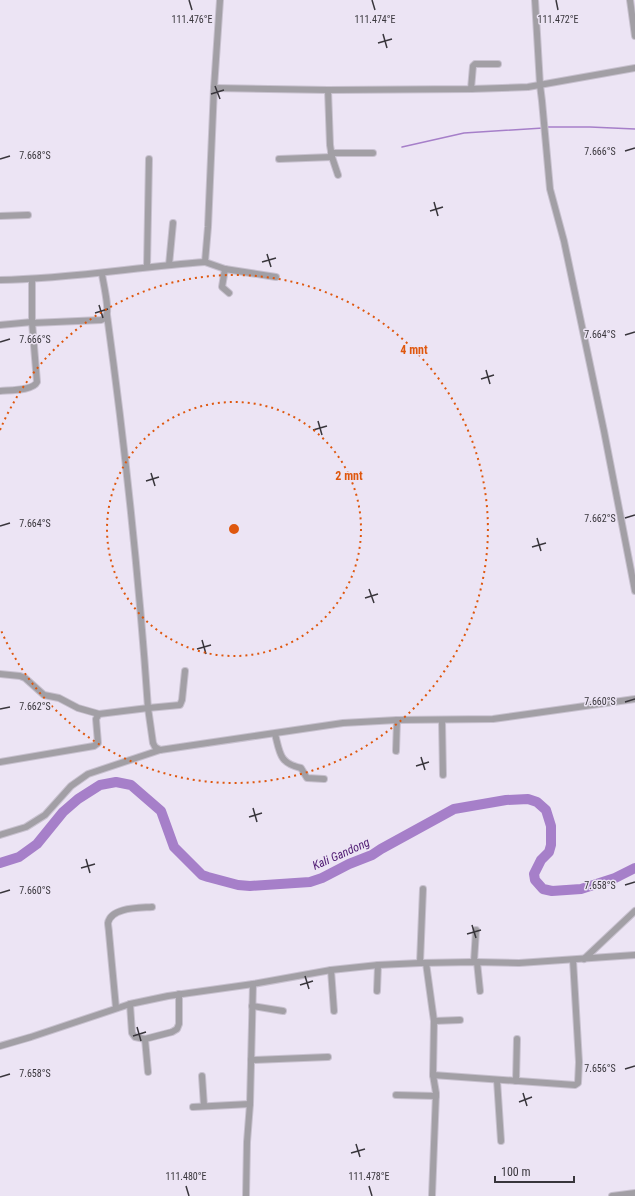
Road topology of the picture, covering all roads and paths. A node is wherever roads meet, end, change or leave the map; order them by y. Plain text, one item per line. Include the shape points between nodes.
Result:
1 (220, 0) edge
2 (535, 0) edge
3 (630, 0) edge
4 (635, 36) edge
5 (498, 64) dead end
6 (635, 68) edge
7 (540, 85) junction
8 (214, 88) junction
9 (471, 89) junction
10 (328, 90) junction
11 (374, 153) dead end
12 (332, 155) junction
13 (149, 159) dead end
14 (279, 159) dead end
15 (338, 175) dead end
16 (28, 215) dead end
17 (0, 216) edge
18 (173, 223) dead end
19 (205, 262) junction
20 (169, 264) junction
21 (147, 267) junction
22 (225, 269) junction
23 (102, 274) junction
24 (276, 277) dead end
25 (0, 280) edge
26 (32, 280) junction
27 (229, 293) dead end
28 (107, 315) junction
29 (32, 323) junction
30 (0, 325) edge
31 (0, 391) edge
32 (635, 591) edge
33 (184, 671) dead end
34 (0, 674) edge
35 (635, 699) edge
36 (148, 708) junction
37 (99, 714) junction
38 (397, 720) junction
39 (442, 720) junction
40 (275, 734) junction
41 (160, 750) junction
42 (396, 751) dead end
43 (0, 762) edge
44 (443, 775) dead end
45 (324, 779) dead end
46 (0, 835) edge
47 (423, 889) dead end
48 (152, 907) dead end
49 (635, 911) edge
50 (476, 930) dead end
51 (635, 954) edge
52 (584, 959) junction
53 (573, 960) junction
54 (476, 962) junction
55 (423, 963) junction
56 (378, 965) junction
57 (331, 970) junction
58 (253, 984) junction
59 (377, 991) dead end
60 (480, 991) dead end
61 (179, 994) junction
62 (130, 1004) junction
63 (252, 1006) junction
64 (116, 1008) junction
65 (283, 1011) dead end
66 (334, 1011) dead end
67 (460, 1020) dead end
68 (434, 1021) junction
69 (145, 1039) junction
70 (517, 1039) dead end
71 (0, 1046) edge
72 (328, 1057) dead end
73 (251, 1060) junction
74 (148, 1072) dead end
75 (433, 1075) junction
76 (202, 1076) dead end
77 (497, 1080) junction
78 (516, 1080) junction
79 (396, 1095) dead end
80 (436, 1096) junction
81 (250, 1104) junction
82 (204, 1106) junction
83 (193, 1107) dead end
84 (501, 1141) dead end
85 (635, 1193) edge
86 (246, 1196) edge
87 (432, 1196) edge
88 (612, 1196) edge

1 - 8 street
2 - 7 street
3 - 4 street
5 - 9 street via 473,66
6 - 7 street
7 - 9 street
7 - 32 street via 550,189 564,241
8 - 10 street
8 - 19 street
9 - 10 street
10 - 12 street
11 - 12 street
12 - 14 street
12 - 15 street
13 - 21 street
16 - 17 street
18 - 20 street
19 - 20 street
19 - 22 street
20 - 21 street
21 - 23 street
22 - 24 street
22 - 27 street via 222,287
23 - 26 street
23 - 28 street
25 - 26 street
26 - 29 street
28 - 29 street via 101,320
28 - 36 street via 122,424
29 - 30 street
29 - 31 street via 36,385 31,388
33 - 36 street via 180,705
34 - 37 street via 20,676 44,696 59,698 78,708
35 - 39 street via 493,719
36 - 37 street
36 - 41 street via 153,743
37 - 43 street via 96,719 96,745
38 - 39 street
38 - 40 street via 343,723
38 - 42 street
39 - 44 street
40 - 41 street
40 - 45 street via 285,762 301,768 307,778
41 - 46 street via 88,774 70,786 45,815 26,827
47 - 55 street
48 - 64 street via 119,912 110,918 108,923
49 - 52 street
50 - 54 street
51 - 52 street
52 - 53 street
53 - 54 street
53 - 78 street via 578,1083 575,1085
54 - 55 street
54 - 60 street
55 - 56 street
55 - 68 street
56 - 57 street
56 - 59 street
57 - 58 street
57 - 66 street
58 - 61 street
58 - 63 street
61 - 62 street
61 - 69 street via 177,1030
62 - 64 street
62 - 69 street via 133,1035
63 - 65 street
63 - 73 street
64 - 71 street
67 - 68 street
68 - 75 street
69 - 74 street
70 - 78 street
72 - 73 street
73 - 81 street
75 - 77 street
75 - 80 street
76 - 82 street
77 - 78 street
77 - 84 street
79 - 80 street
80 - 87 street
81 - 82 street
81 - 86 street
82 - 83 street
85 - 88 street

